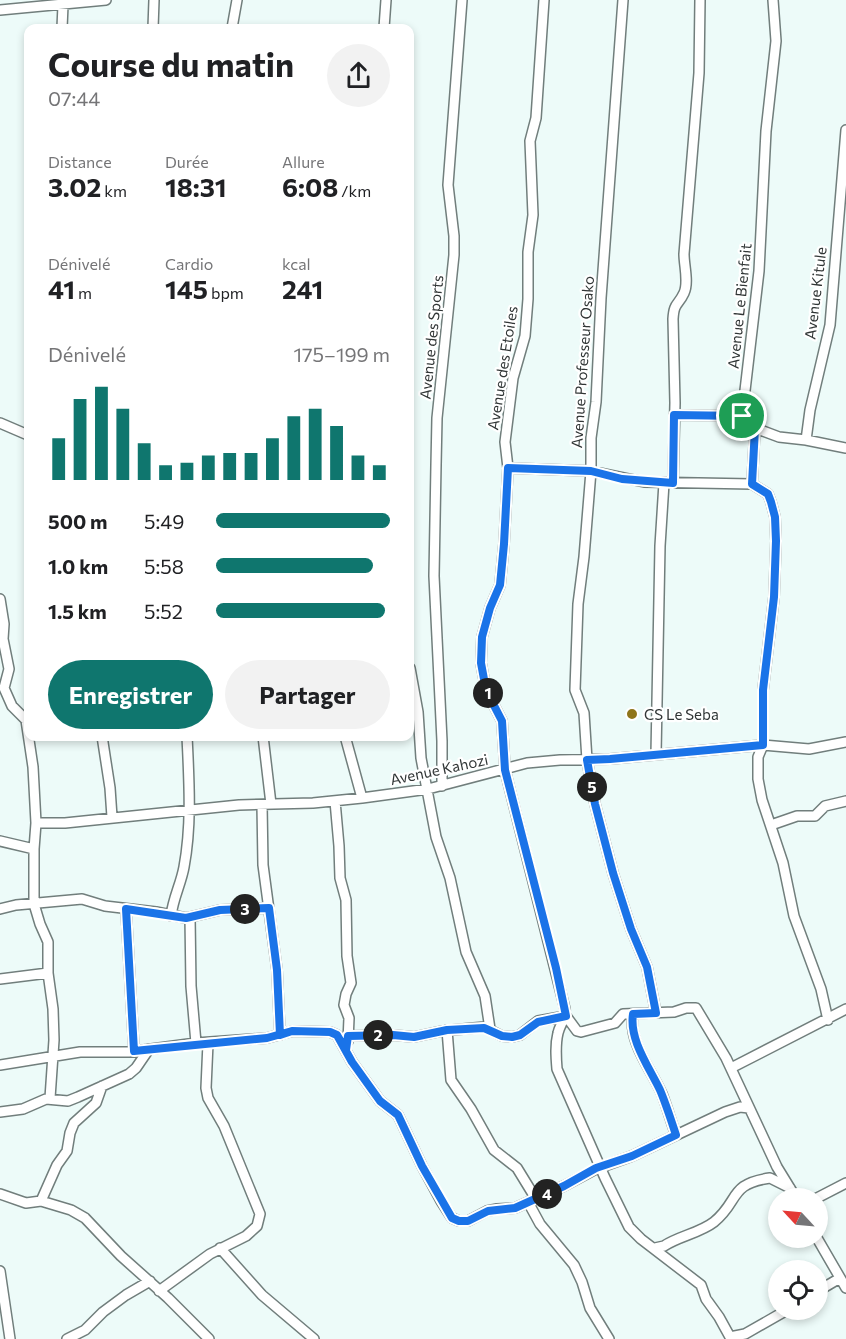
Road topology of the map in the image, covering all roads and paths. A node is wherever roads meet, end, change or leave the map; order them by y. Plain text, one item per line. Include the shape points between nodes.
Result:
1 (103, 0) edge
2 (154, 0) edge
3 (237, 0) edge
4 (386, 0) edge
5 (462, 0) edge
6 (544, 0) edge
7 (623, 0) edge
8 (700, 0) edge
9 (773, 0) edge
10 (39, 3) edge
11 (63, 5) junction
12 (0, 10) edge
13 (62, 24) edge
14 (153, 24) edge
15 (233, 24) edge
16 (384, 24) edge
17 (846, 130) edge
18 (674, 415) junction
19 (742, 416) junction
20 (0, 423) edge
21 (755, 428) junction
22 (24, 433) edge
23 (806, 440) junction
24 (846, 448) edge
25 (508, 468) junction
26 (591, 471) junction
27 (669, 483) junction
28 (752, 484) junction
29 (0, 599) edge
30 (414, 690) edge
31 (24, 718) edge
32 (29, 741) edge
33 (103, 741) edge
34 (187, 741) edge
35 (263, 741) edge
36 (346, 741) edge
37 (846, 742) edge
38 (763, 745) junction
39 (656, 754) junction
40 (587, 760) junction
41 (505, 770) junction
42 (442, 786) junction
43 (428, 789) junction
44 (362, 798) junction
45 (335, 801) junction
46 (846, 801) edge
47 (267, 804) junction
48 (190, 810) junction
49 (112, 817) junction
50 (36, 823) junction
51 (771, 825) junction
52 (0, 841) edge
53 (33, 849) junction
54 (34, 904) junction
55 (269, 908) junction
56 (0, 909) edge
57 (126, 909) junction
58 (171, 916) junction
59 (190, 917) junction
60 (48, 973) junction
61 (0, 979) edge
62 (846, 1009) edge
63 (656, 1013) junction
64 (633, 1014) junction
65 (566, 1016) junction
66 (828, 1020) junction
67 (490, 1029) junction
68 (447, 1030) junction
69 (280, 1035) junction
70 (348, 1036) junction
71 (208, 1042) junction
72 (196, 1043) junction
73 (149, 1049) junction
74 (346, 1050) junction
75 (134, 1051) junction
76 (52, 1057) junction
77 (0, 1065) edge
78 (731, 1068) junction
79 (102, 1086) junction
80 (50, 1098) junction
81 (749, 1108) junction
82 (0, 1112) edge
83 (676, 1135) junction
84 (600, 1167) junction
85 (846, 1183) edge
86 (789, 1188) edge
87 (790, 1188) edge
88 (828, 1192) edge
89 (0, 1194) edge
90 (532, 1200) junction
91 (41, 1201) junction
92 (220, 1248) junction
93 (655, 1248) junction
94 (823, 1248) edge
95 (0, 1271) edge
96 (840, 1278) junction
97 (150, 1281) junction
98 (828, 1285) edge
99 (846, 1288) edge
100 (159, 1291) junction
101 (770, 1320) edge
102 (85, 1330) junction
103 (10, 1339) edge
104 (67, 1339) edge
105 (91, 1339) edge
106 (209, 1339) edge
107 (314, 1339) edge
108 (609, 1339) edge

1 - 11 street
2 - 14 street
3 - 15 street
4 - 16 street
5 - 42 street, Avenue des Sports via 448,185 454,255 436,465 434,576
6 - 25 street, Avenue des Etoiles via 536,118 530,141 533,215 528,299 525,336 509,408 505,442
7 - 26 street, Avenue Professeur Osako
8 - 18 street via 699,73 684,254 686,284 674,307
9 - 19 street, Avenue Le Bienfait via 776,41 766,131 759,271
10 - 11 street
10 - 12 street
11 - 13 street
17 - 23 street, Avenue Kitule via 830,325
18 - 19 street
18 - 27 street
19 - 21 street
20 - 22 street
21 - 23 street via 779,437
21 - 28 street
23 - 24 street
25 - 26 street
25 - 41 street, Avenue des Etoiles via 500,585 482,637 481,663 486,690 502,721
26 - 27 street via 622,479
26 - 40 street, Avenue Professeur Osako via 578,604 575,690 584,713
27 - 28 street
27 - 39 street via 660,546
28 - 38 street via 768,494 775,517 774,597 763,690
29 - 31 street via 9,669 4,688 12,706
30 - 43 street
32 - 50 street
33 - 49 street
34 - 48 street
35 - 47 street
36 - 44 street
37 - 38 street, Avenue Kahozi via 809,748
38 - 39 street, Avenue Kahozi
38 - 51 street via 758,757 758,779
39 - 40 street, Avenue Kahozi
40 - 41 street, Avenue Kahozi via 527,763
40 - 63 street, Avenue Professeur Osako via 613,873 647,967
41 - 42 street, Avenue Kahozi
41 - 65 street, Avenue des Etoiles
42 - 43 street, Avenue Kahozi
43 - 44 street, Avenue Kahozi
43 - 67 street via 436,837 466,952 485,996
44 - 45 street, Avenue Kahozi
45 - 47 street, Avenue Kahozi
45 - 70 street via 351,983 344,1005 349,1018
46 - 51 street via 825,806 815,816 797,816
47 - 48 street, Avenue Kahozi
47 - 55 street via 263,865
48 - 49 street, Avenue Kahozi
48 - 58 street via 184,867
49 - 50 street, Avenue Kahozi
50 - 53 street
51 - 66 street via 794,916
52 - 53 street
53 - 54 street
54 - 56 street
54 - 57 street via 82,899
54 - 60 street via 48,942
55 - 59 street via 220,910
55 - 69 street
57 - 58 street
57 - 75 street
58 - 59 street
59 - 72 street
60 - 61 street
60 - 76 street via 53,1009
62 - 66 street
63 - 64 street
63 - 78 street via 692,1007 699,1010
64 - 65 street via 623,1014 615,1023 581,1032
64 - 83 street via 632,1026 640,1049
65 - 67 street via 538,1022 512,1037
65 - 84 street via 558,1031 557,1069
66 - 78 street
67 - 68 street
68 - 70 street via 414,1037
68 - 90 street via 451,1080 494,1150 517,1168
69 - 71 street
69 - 74 street via 292,1031 330,1032 337,1035
70 - 74 street
71 - 72 street
71 - 92 street via 208,1098 224,1126 260,1214 257,1226 246,1236
72 - 73 street
73 - 75 street
73 - 79 street via 129,1074
74 - 90 street via 380,1101 398,1115 452,1218 468,1221 488,1211 515,1208
75 - 76 street
76 - 77 street
76 - 80 street
78 - 81 street
79 - 80 street via 68,1101
79 - 91 street via 96,1103 74,1122 67,1151
80 - 82 street via 23,1109
81 - 83 street via 725,1112
81 - 87 street
83 - 84 street
84 - 90 street
84 - 93 street via 629,1227
85 - 88 street
86 - 93 street via 770,1178 746,1184 713,1223
89 - 91 street via 26,1203
90 - 108 street via 540,1224 574,1265 590,1308
91 - 97 street via 85,1218
92 - 100 street
92 - 107 street via 262,1295
93 - 101 street via 701,1285 730,1337 746,1334
94 - 96 street
95 - 103 street
96 - 98 street
96 - 99 street
97 - 100 street
97 - 102 street via 118,1300
100 - 106 street
102 - 104 street
102 - 105 street

